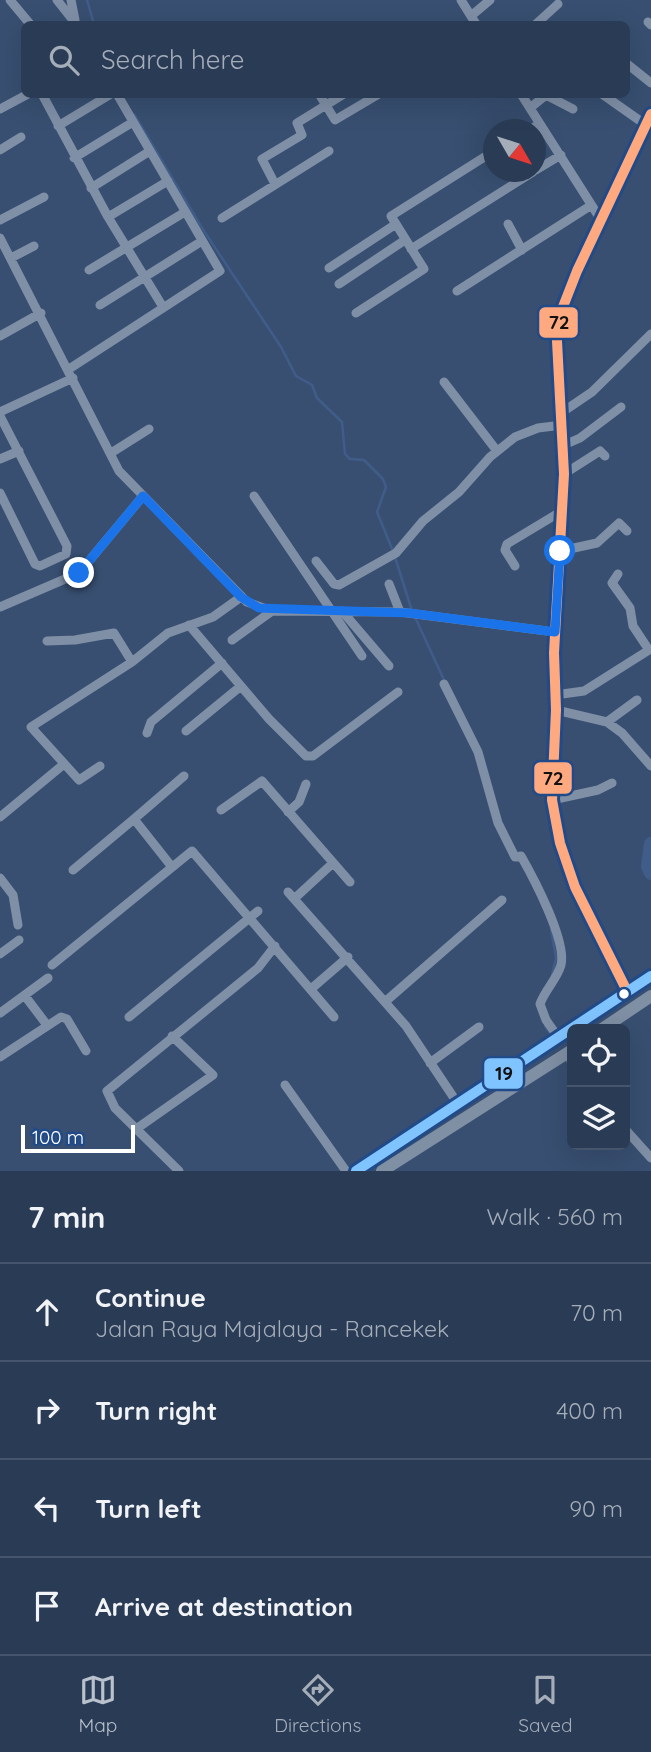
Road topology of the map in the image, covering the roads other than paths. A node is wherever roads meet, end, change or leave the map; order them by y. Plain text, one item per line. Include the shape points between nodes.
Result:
1 (10, 0) edge
2 (57, 0) edge
3 (71, 0) edge
4 (461, 0) edge
5 (490, 0) edge
6 (558, 4) dead end
7 (474, 20) edge
8 (28, 21) edge
9 (73, 21) edge
10 (75, 21) edge
11 (539, 21) edge
12 (630, 66) edge
13 (651, 83) edge
14 (21, 98) edge
15 (44, 98) edge
16 (104, 98) edge
17 (119, 98) edge
18 (321, 98) edge
19 (337, 98) edge
20 (372, 98) edge
21 (524, 98) edge
22 (542, 98) edge
23 (552, 98) edge
24 (609, 98) edge
25 (325, 105) junction
26 (530, 108) junction
27 (0, 109) edge
28 (573, 109) dead end
29 (537, 119) edge
30 (648, 119) edge
31 (133, 122) junction
32 (58, 126) junction
33 (546, 133) edge
34 (21, 137) dead end
35 (0, 150) edge
36 (328, 150) dead end
37 (150, 151) junction
38 (561, 155) junction
39 (74, 158) junction
40 (483, 158) edge
41 (546, 164) edge
42 (168, 181) junction
43 (517, 182) edge
44 (275, 184) junction
45 (92, 188) junction
46 (44, 197) dead end
47 (590, 206) junction
48 (185, 212) junction
49 (107, 217) junction
50 (222, 218) dead end
51 (0, 220) edge
52 (601, 220) junction
53 (508, 224) dead end
54 (396, 225) junction
55 (0, 237) edge
56 (405, 240) junction
57 (202, 241) junction
58 (34, 246) dead end
59 (126, 248) junction
60 (411, 250) junction
61 (523, 250) junction
62 (11, 258) junction
63 (329, 268) dead end
64 (89, 270) dead end
65 (143, 277) junction
66 (339, 284) dead end
67 (457, 291) dead end
68 (100, 305) dead end
69 (163, 307) junction
70 (41, 313) junction
71 (356, 313) dead end
72 (0, 337) edge
73 (649, 340) edge
74 (71, 373) junction
75 (444, 382) dead end
76 (621, 407) dead end
77 (561, 413) junction
78 (0, 414) edge
79 (562, 425) junction
80 (149, 429) dead end
81 (564, 445) junction
82 (497, 451) junction
83 (19, 452) junction
84 (111, 453) junction
85 (605, 456) dead end
86 (0, 459) edge
87 (564, 474) junction
88 (0, 494) edge
89 (143, 496) junction
90 (254, 496) dead end
91 (562, 511) junction
92 (627, 531) dead end
93 (560, 551) junction
94 (316, 561) dead end
95 (515, 566) dead end
96 (618, 574) dead end
97 (389, 584) dead end
98 (241, 597) junction
99 (0, 607) edge
100 (272, 611) junction
101 (329, 611) junction
102 (342, 611) junction
103 (408, 613) junction
104 (189, 625) junction
105 (555, 632) junction
106 (47, 640) dead end
107 (232, 640) dead end
108 (362, 656) dead end
109 (132, 662) junction
110 (222, 663) junction
111 (389, 667) dead end
112 (444, 684) dead end
113 (241, 686) junction
114 (398, 692) dead end
115 (555, 695) junction
116 (637, 700) dead end
117 (556, 710) junction
118 (607, 722) junction
119 (186, 731) dead end
120 (147, 733) dead end
121 (649, 760) edge
122 (64, 764) junction
123 (100, 766) dead end
124 (184, 776) dead end
125 (612, 783) dead end
126 (306, 784) dead end
127 (552, 800) junction
128 (221, 810) dead end
129 (288, 812) junction
130 (0, 817) edge
131 (134, 819) junction
132 (333, 863) junction
133 (172, 867) junction
134 (73, 870) dead end
135 (0, 878) edge
136 (350, 882) dead end
137 (502, 900) dead end
138 (255, 914) junction
139 (18, 925) dead end
140 (19, 940) dead end
141 (275, 946) junction
142 (0, 954) edge
143 (348, 957) junction
144 (52, 965) dead end
145 (651, 976) edge
146 (48, 978) dead end
147 (311, 989) junction
148 (627, 991) junction
149 (25, 996) junction
150 (651, 996) edge
151 (386, 1001) junction
152 (0, 1013) edge
153 (129, 1017) dead end
154 (334, 1017) dead end
155 (609, 1024) edge
156 (47, 1025) junction
157 (479, 1027) dead end
158 (172, 1036) junction
159 (555, 1040) junction
160 (86, 1051) dead end
161 (0, 1057) edge
162 (567, 1057) edge
163 (430, 1063) junction
164 (285, 1085) dead end
165 (458, 1104) junction
166 (139, 1127) junction
167 (630, 1135) edge
168 (651, 1158) edge
169 (179, 1171) edge
170 (346, 1171) edge
171 (356, 1171) edge
172 (382, 1171) edge

1 - 8 street
2 - 9 street
3 - 10 street
4 - 7 street
5 - 7 street
6 - 11 street
12 - 13 street
14 - 27 street
15 - 32 street
16 - 32 street
17 - 31 street
18 - 25 street
19 - 25 street
20 - 25 street via 335,120
21 - 26 street
22 - 26 street
23 - 28 street
24 - 30 street
25 - 44 street via 297,123 302,135 262,159
26 - 29 street
30 - 52 main road
31 - 37 street
31 - 39 street
32 - 39 street
33 - 38 street
34 - 35 street
36 - 44 street
37 - 42 street
37 - 45 street
38 - 41 street
38 - 47 street
39 - 45 street
40 - 54 street via 392,215
42 - 48 street
42 - 49 street
43 - 60 street
44 - 50 street
45 - 49 street
46 - 51 street
47 - 52 street
47 - 61 street
48 - 57 street
48 - 59 street
49 - 59 street
52 - 77 main road via 559,317
53 - 61 street
54 - 56 street
54 - 63 street
55 - 62 street
56 - 60 street
56 - 66 street
57 - 65 street
57 - 69 street via 220,271
58 - 62 street
59 - 64 street
59 - 65 street
60 - 71 street via 423,272
61 - 67 street
62 - 70 street
65 - 68 street
65 - 69 street
69 - 74 street
70 - 72 street
70 - 74 street
73 - 77 street via 592,392
74 - 78 street
74 - 84 street
75 - 82 street
76 - 81 street
77 - 79 main road
78 - 83 street
79 - 81 main road
79 - 82 street via 524,432
80 - 84 street
81 - 87 main road
82 - 94 street via 394,554 337,586
83 - 86 street
83 - 88 street via 67,546 66,554 35,564
84 - 89 street via 119,471
85 - 87 street via 600,452
87 - 91 main road
89 - 98 street
89 - 99 street via 79,573
90 - 101 street
91 - 93 main road
91 - 95 street via 507,544 505,550
92 - 93 street via 619,523 597,543
93 - 105 main road
96 - 115 street via 612,583 630,608 633,626 649,650 584,691
97 - 103 street
98 - 100 street
98 - 104 street via 213,617
100 - 101 street
100 - 107 street
101 - 102 street
101 - 108 street
102 - 103 street
102 - 111 street
103 - 105 street
104 - 109 street via 168,633
104 - 110 street
105 - 115 main road
106 - 109 street via 114,633
109 - 122 street via 31,727
110 - 113 street
110 - 120 street via 151,722
112 - 159 street via 478,752 498,823 548,909 561,960 540,1004
113 - 114 street via 300,752 313,756
113 - 119 street
115 - 117 main road
116 - 118 street
117 - 118 street
117 - 127 main road
118 - 121 street
122 - 123 street via 79,780
122 - 130 street
124 - 131 street
125 - 127 street
126 - 129 street via 299,802
127 - 148 main road via 575,887
128 - 129 street via 261,781
129 - 132 street
131 - 133 street
131 - 134 street
132 - 136 street
132 - 143 street via 292,895
133 - 138 street via 192,851
133 - 144 street
135 - 139 street via 13,895
137 - 151 street
138 - 141 street
138 - 153 street
140 - 142 street
141 - 147 street
141 - 158 street via 258,968
143 - 147 street
143 - 151 street
145 - 148 highway
146 - 149 street
147 - 154 street
148 - 159 highway
149 - 152 street
149 - 156 street
150 - 155 highway
151 - 163 street
156 - 160 street via 67,1018
156 - 161 street
157 - 163 street
158 - 166 street via 107,1091 115,1108
158 - 166 street via 213,1075
159 - 165 highway
162 - 172 highway
163 - 165 street
164 - 170 street
165 - 171 highway
166 - 169 street
167 - 168 street

